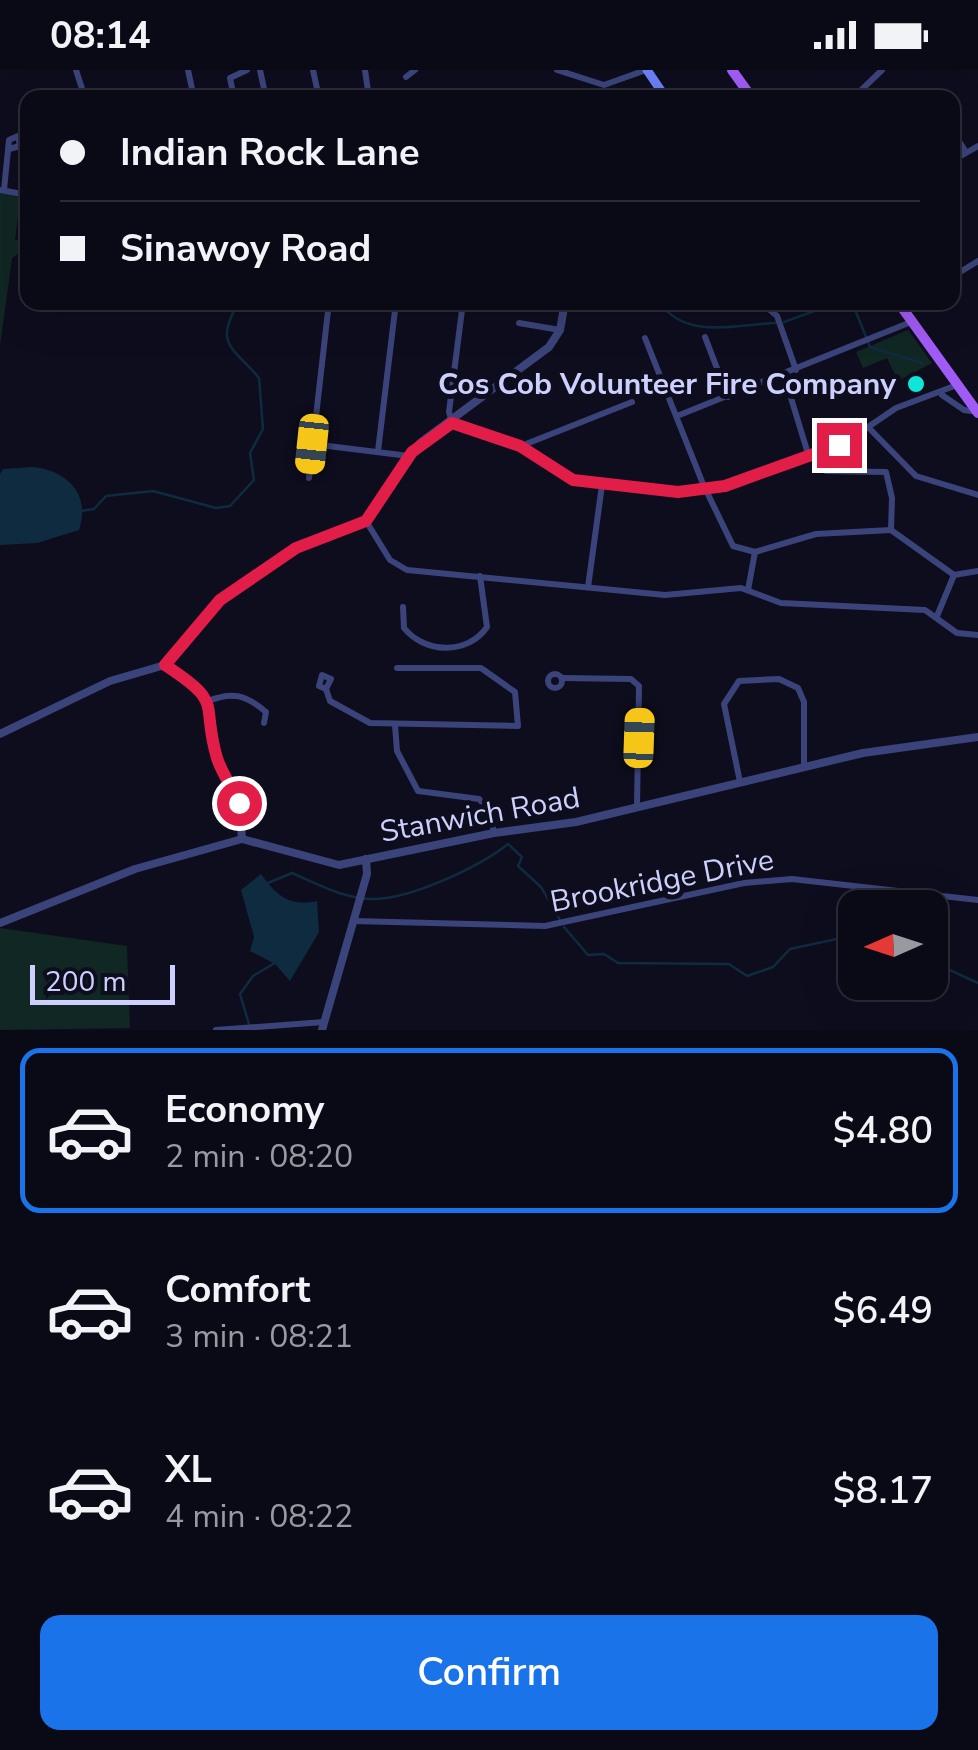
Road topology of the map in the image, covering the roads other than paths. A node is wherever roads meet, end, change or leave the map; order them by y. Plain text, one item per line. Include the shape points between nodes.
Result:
1 (248, 70) edge
2 (415, 70) edge
3 (557, 70) edge
4 (646, 70) edge
5 (882, 70) edge
6 (406, 77) dead end
7 (232, 90) edge
8 (861, 90) edge
9 (960, 143) edge
10 (978, 146) edge
11 (9, 149) dead end
12 (966, 152) junction
13 (960, 156) edge
14 (2, 190) edge
15 (329, 310) edge
16 (395, 310) edge
17 (462, 310) edge
18 (564, 310) edge
19 (770, 310) dead end
20 (906, 310) edge
21 (912, 322) junction
22 (519, 323) dead end
23 (560, 330) junction
24 (705, 337) dead end
25 (645, 338) dead end
26 (796, 370) junction
27 (784, 375) junction
28 (957, 385) junction
29 (940, 394) junction
30 (728, 397) junction
31 (632, 402) dead end
32 (978, 412) edge
33 (676, 416) junction
34 (452, 423) junction
35 (868, 426) junction
36 (312, 444) junction
37 (520, 446) junction
38 (378, 451) junction
39 (409, 456) junction
40 (811, 456) junction
41 (309, 478) dead end
42 (602, 485) junction
43 (706, 490) junction
44 (978, 495) edge
45 (366, 521) junction
46 (891, 530) junction
47 (755, 552) junction
48 (978, 570) edge
49 (954, 575) junction
50 (480, 576) junction
51 (588, 587) junction
52 (748, 590) junction
53 (403, 607) dead end
54 (938, 616) junction
55 (978, 635) edge
56 (165, 665) junction
57 (397, 668) dead end
58 (562, 678) dead end
59 (326, 689) dead end
60 (208, 701) junction
61 (264, 723) dead end
62 (396, 725) junction
63 (0, 734) edge
64 (978, 738) edge
65 (804, 766) junction
66 (740, 782) junction
67 (637, 805) junction
68 (494, 833) junction
69 (242, 839) junction
70 (366, 858) junction
71 (978, 900) edge
72 (354, 921) junction
73 (0, 924) edge
74 (324, 1026) edge
75 (216, 1030) edge

1 - 7 street via 230,78
2 - 6 street
3 - 4 street via 604,85
5 - 8 street
9 - 12 street
10 - 12 street
11 - 14 street
12 - 13 street
15 - 36 street
16 - 38 street
17 - 34 street
18 - 23 street
19 - 26 street
20 - 21 main road
21 - 26 street
21 - 28 main road
22 - 23 street
23 - 34 street via 544,352
24 - 30 street
25 - 33 street
26 - 27 street
27 - 30 street
27 - 40 street
28 - 29 street
28 - 32 main road
29 - 32 street
29 - 35 street via 896,408
30 - 33 street
31 - 37 street
33 - 43 street
34 - 37 street
34 - 39 street
35 - 40 street
35 - 44 street via 916,476
36 - 38 street
36 - 41 street
37 - 42 street via 560,476
38 - 39 street
39 - 45 street
40 - 43 street
40 - 46 street via 826,471 886,472
42 - 43 street
42 - 51 street
43 - 47 street via 730,543
45 - 50 street via 402,568
45 - 56 street via 296,548 220,600
46 - 47 street via 816,534
46 - 49 street
47 - 52 street
48 - 49 street
49 - 54 street
50 - 51 street
50 - 53 street via 488,622 470,642 420,644 404,628
51 - 52 street via 672,595
52 - 54 street via 781,604 920,609
54 - 55 street via 957,633
56 - 60 street
56 - 63 street via 110,681
57 - 62 street via 487,670 515,692 518,726
58 - 67 street via 631,680 638,686
59 - 62 street via 330,701 355,719
60 - 61 street via 245,697 266,712
60 - 69 street via 219,763 242,816
62 - 68 street via 397,751 418,791 479,800
64 - 65 street, Stanwich Road
65 - 66 street, Stanwich Road
65 - 66 street via 798,688 780,679 739,681 724,704
66 - 67 street, Stanwich Road
67 - 68 street, Stanwich Road via 568,824
68 - 70 street, Stanwich Road
69 - 70 street, Stanwich Road via 329,865
69 - 73 street via 135,869
70 - 72 street
71 - 72 street, Brookridge Drive via 782,880 562,923
72 - 74 street
74 - 75 street

